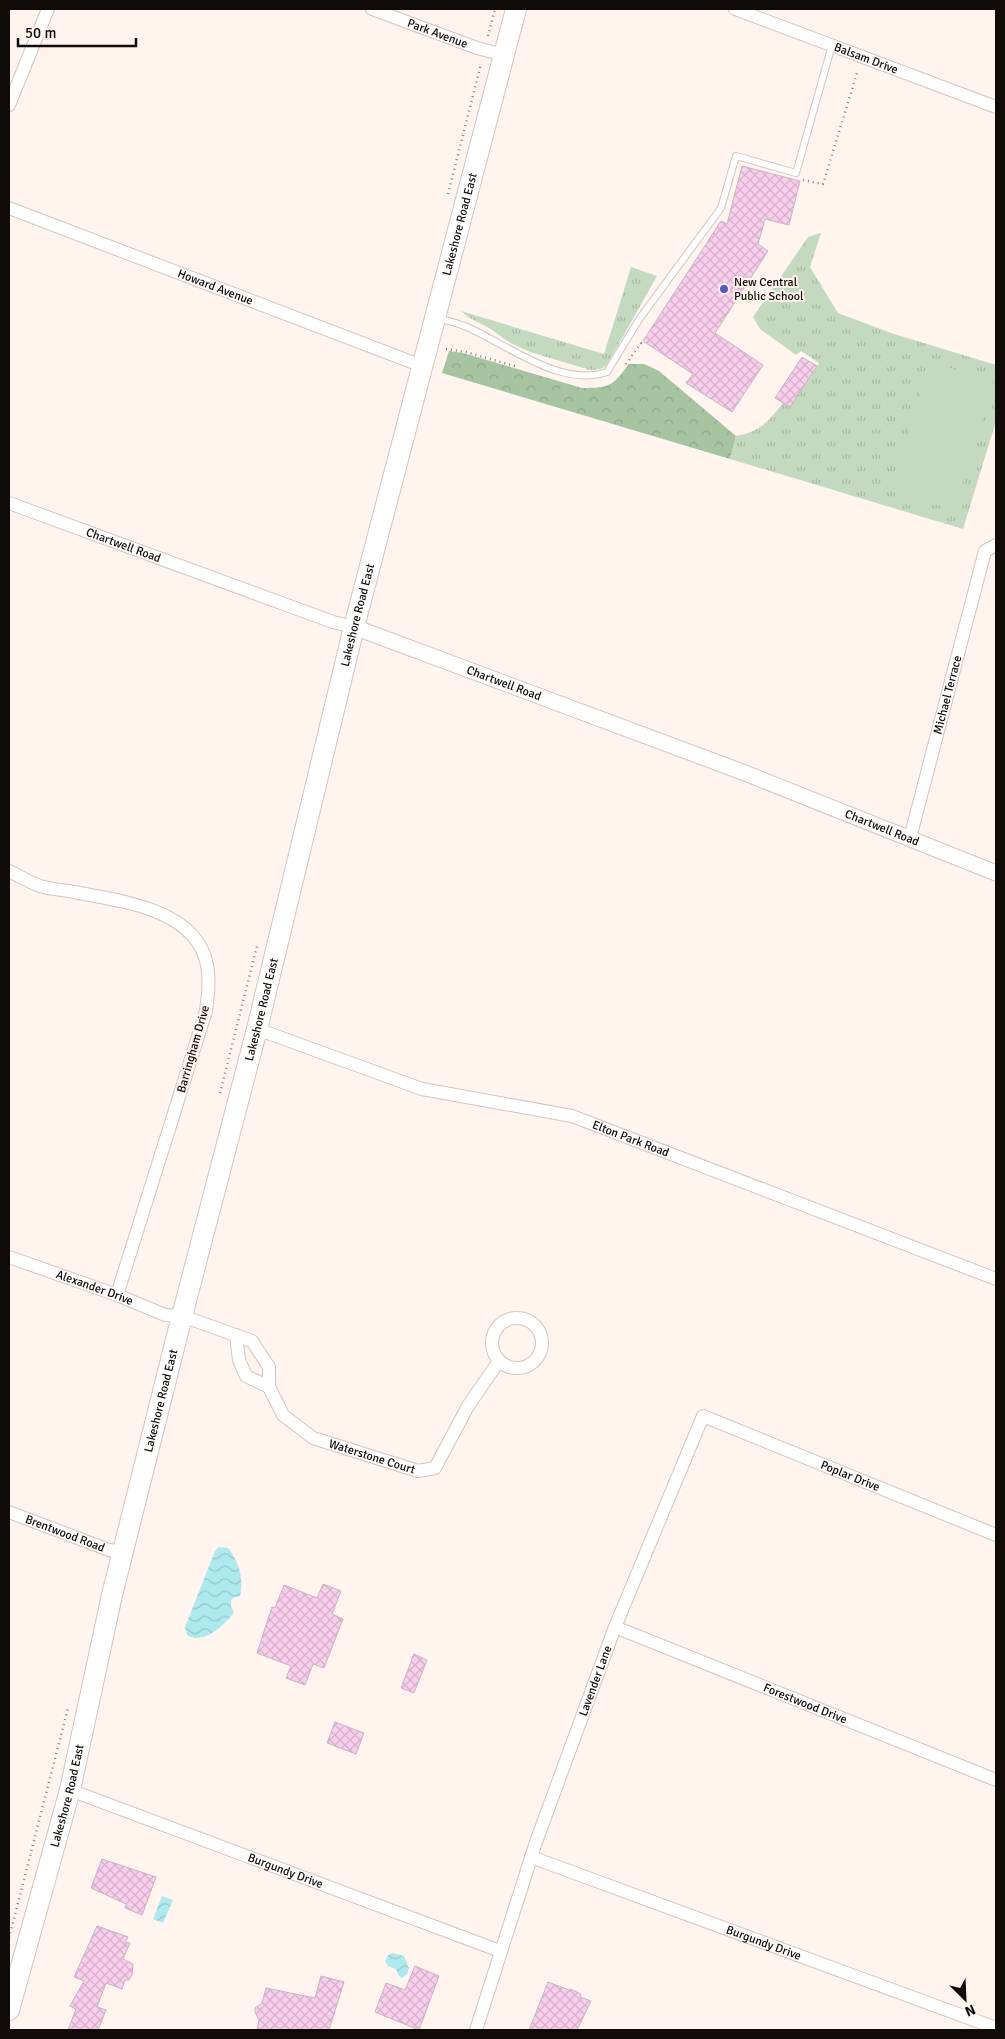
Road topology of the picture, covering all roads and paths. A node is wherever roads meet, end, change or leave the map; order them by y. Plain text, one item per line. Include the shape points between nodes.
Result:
1 (48, 9) edge
2 (372, 9) edge
3 (516, 9) edge
4 (735, 9) edge
5 (832, 45) junction
6 (504, 55) junction
7 (9, 105) edge
8 (996, 107) edge
9 (9, 208) edge
10 (434, 317) junction
11 (422, 366) junction
12 (9, 503) edge
13 (991, 548) edge
14 (354, 627) junction
15 (910, 838) junction
16 (9, 871) edge
17 (996, 873) edge
18 (257, 1029) junction
19 (9, 1257) edge
20 (996, 1279) edge
21 (117, 1295) junction
22 (182, 1316) junction
23 (236, 1335) junction
24 (499, 1361) junction
25 (270, 1387) junction
26 (703, 1416) joint
27 (9, 1512) edge
28 (996, 1535) edge
29 (123, 1552) junction
30 (615, 1627) junction
31 (996, 1780) edge
32 (70, 1790) junction
33 (531, 1857) junction
34 (500, 1951) junction
35 (9, 2010) edge
36 (996, 2028) edge
37 (476, 2030) edge

1 - 7 street
2 - 6 street, Park Avenue
3 - 6 main road, Lakeshore Road East
4 - 5 street, Balsam Drive
5 - 8 street, Balsam Drive
5 - 10 lane via 796,173 736,156 720,208 640,318 607,372 586,376 568,374 534,362 467,327
6 - 10 main road, Lakeshore Road East
9 - 11 street, Howard Avenue
10 - 11 main road, Lakeshore Road East
11 - 14 main road, Lakeshore Road East
12 - 14 street, Chartwell Road
13 - 15 street, Michael Terrace
14 - 15 street, Chartwell Road
14 - 18 main road, Lakeshore Road East
15 - 17 street, Chartwell Road
16 - 21 street, Barringham Drive via 40,886 142,906 161,913 194,938 207,964 206,1010
18 - 20 street, Elton Park Road via 422,1088 572,1116
18 - 22 main road, Lakeshore Road East
19 - 21 street, Alexander Drive
21 - 22 street, Alexander Drive via 165,1315
22 - 23 street, Waterstone Court
22 - 29 main road, Lakeshore Road East
23 - 25 street, Waterstone Court via 252,1340 269,1367
23 - 25 street via 239,1360 246,1376
24 - 24 street via 492,1346 501,1323 524,1319 538,1328 543,1344 536,1360 522,1368 505,1366
24 - 25 street, Waterstone Court via 468,1406 435,1468 418,1470 313,1438 283,1415
26 - 28 street, Poplar Drive
26 - 30 street, Lavender Lane
27 - 29 street, Brentwood Road via 108,1550
29 - 32 main road, Lakeshore Road East
30 - 31 street, Forestwood Drive
30 - 33 street, Lavender Lane
32 - 34 street, Burgundy Drive
32 - 35 main road, Lakeshore Road East
33 - 34 street, Lavender Lane
33 - 36 street, Burgundy Drive
34 - 37 street, Lavender Lane

